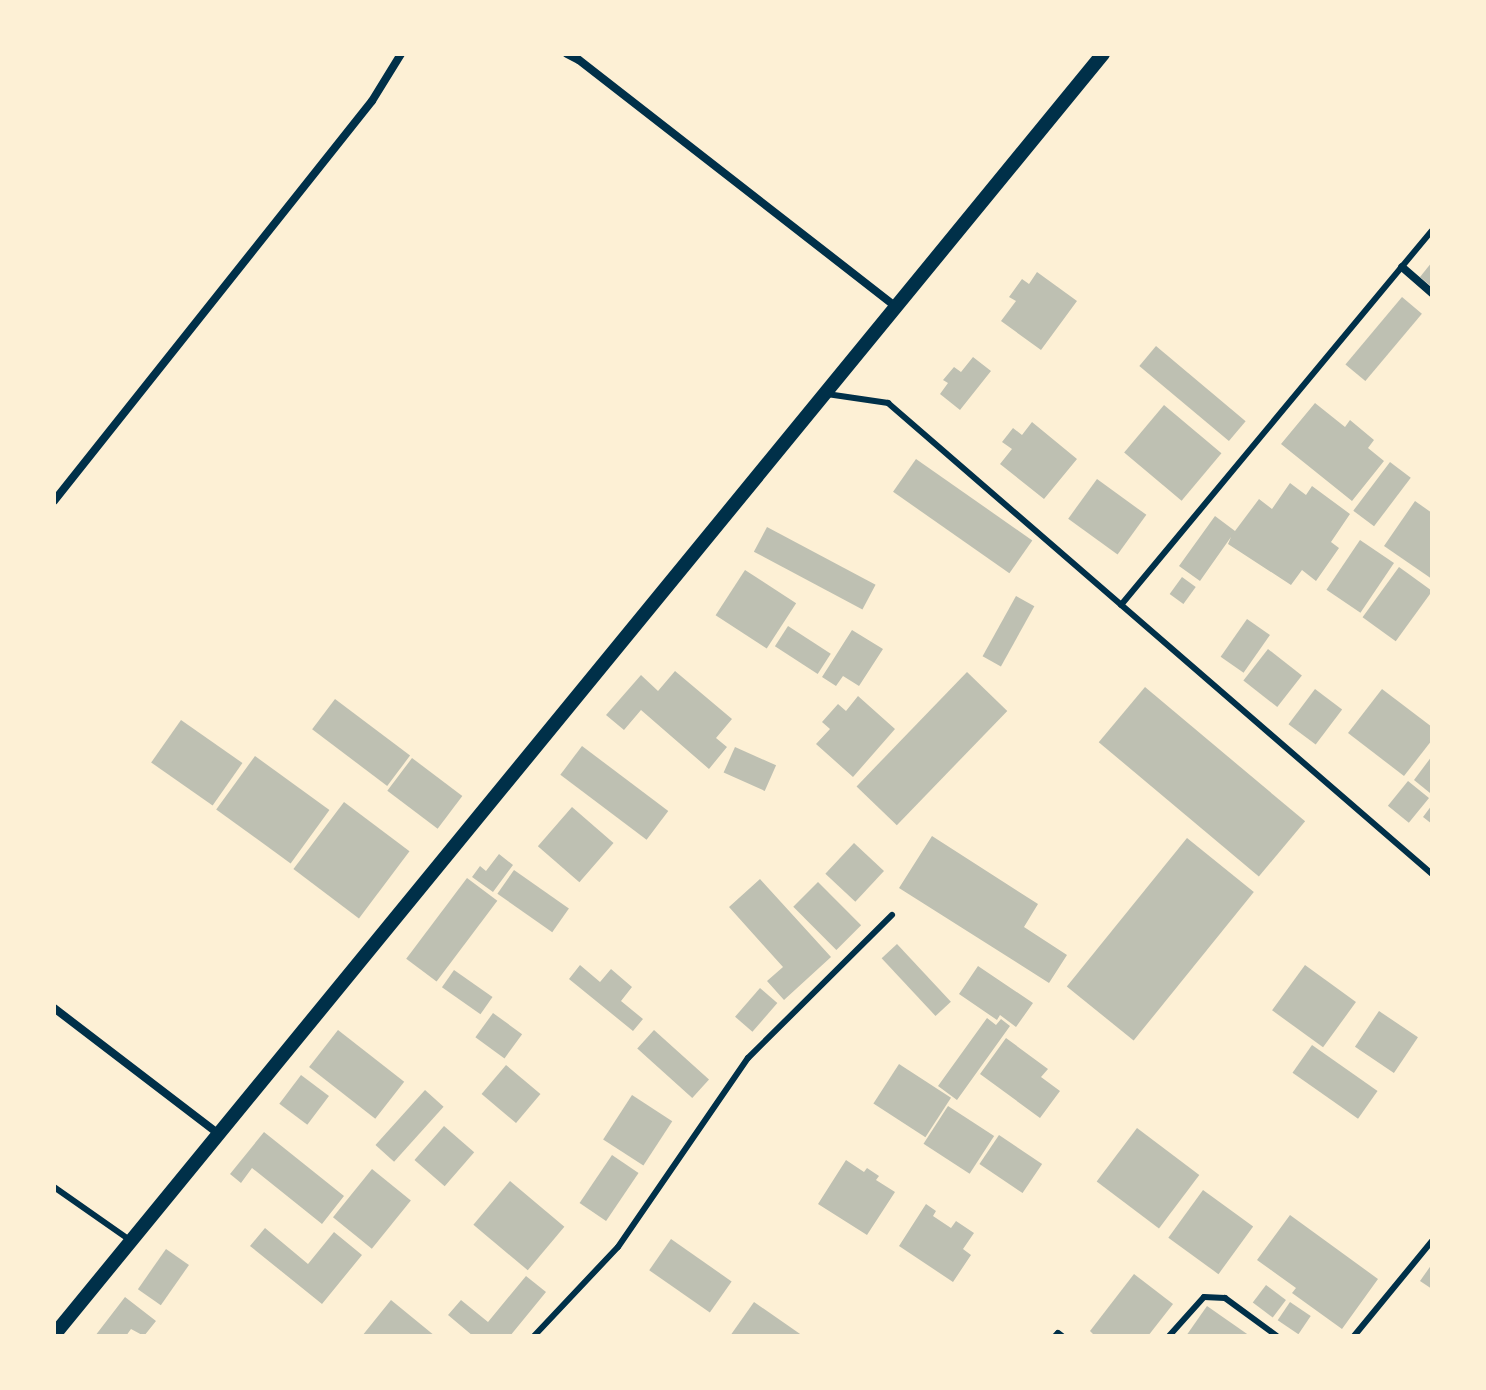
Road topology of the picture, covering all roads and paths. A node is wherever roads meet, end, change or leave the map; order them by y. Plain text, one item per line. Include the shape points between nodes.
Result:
1 (401, 54) edge
2 (567, 54) edge
3 (1103, 54) edge
4 (1432, 231) edge
5 (1402, 267) junction
6 (1432, 293) edge
7 (897, 308) junction
8 (827, 394) junction
9 (54, 501) edge
10 (1121, 605) junction
11 (1432, 874) edge
12 (892, 915) dead end
13 (54, 1008) edge
14 (219, 1134) junction
15 (54, 1187) edge
16 (131, 1241) junction
17 (1432, 1241) edge
18 (54, 1335) edge
19 (534, 1336) edge
20 (1055, 1336) edge
21 (1062, 1336) edge
22 (1169, 1336) edge
23 (1277, 1336) edge
24 (1354, 1336) edge

1 - 9 street via 372,101
2 - 7 street
3 - 7 street
4 - 5 lane
5 - 6 street
5 - 10 lane
7 - 8 street
8 - 10 lane via 888,403
8 - 14 street
10 - 11 lane
12 - 19 lane via 748,1058 618,1247
13 - 14 street
14 - 16 street
15 - 16 lane
16 - 18 street
17 - 24 lane
20 - 21 lane
22 - 23 lane via 1204,1297 1225,1298

